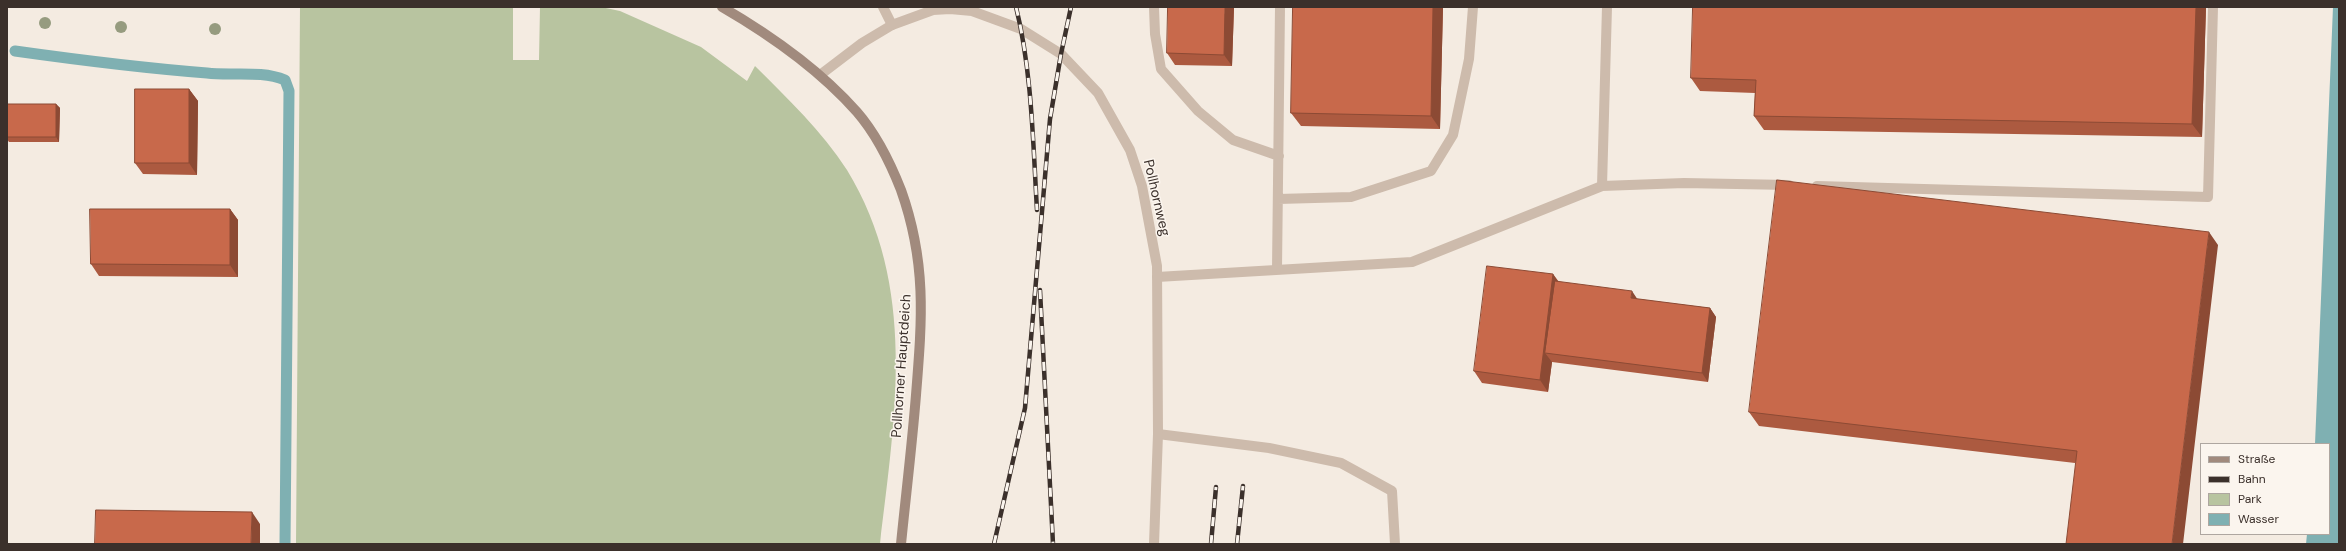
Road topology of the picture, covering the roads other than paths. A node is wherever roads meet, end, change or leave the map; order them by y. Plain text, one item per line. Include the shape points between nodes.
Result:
1 (722, 7) edge
2 (883, 7) edge
3 (1154, 7) edge
4 (1280, 7) edge
5 (1473, 7) edge
6 (1607, 7) edge
7 (2213, 7) edge
8 (892, 25) junction
9 (820, 74) junction
10 (1278, 156) junction
11 (1602, 186) junction
12 (1278, 199) junction
13 (1277, 270) junction
14 (1157, 276) junction
15 (1158, 434) junction
16 (901, 544) edge
17 (1154, 544) edge
18 (1395, 544) edge

1 - 9 main road via 771,37
2 - 8 street
3 - 10 street via 1155,34 1161,69 1198,111 1233,140
4 - 10 street
5 - 12 street via 1469,60 1453,135 1431,171 1351,197
6 - 11 street
7 - 11 street via 2208,197 1684,183
8 - 9 street, Pollhornweg
8 - 14 street, Pollhornweg via 933,10 972,12 1021,29 1071,63 1098,93 1130,150 1142,186
9 - 16 main road, Pollhorner Hauptdeich via 857,112 891,164 907,207 916,242 922,290 922,330
10 - 12 street
11 - 13 street via 1412,262
12 - 13 street
13 - 14 street
14 - 15 street, Pollhornweg
15 - 17 street, Pollhornweg
15 - 18 street via 1269,448 1341,463 1392,491

